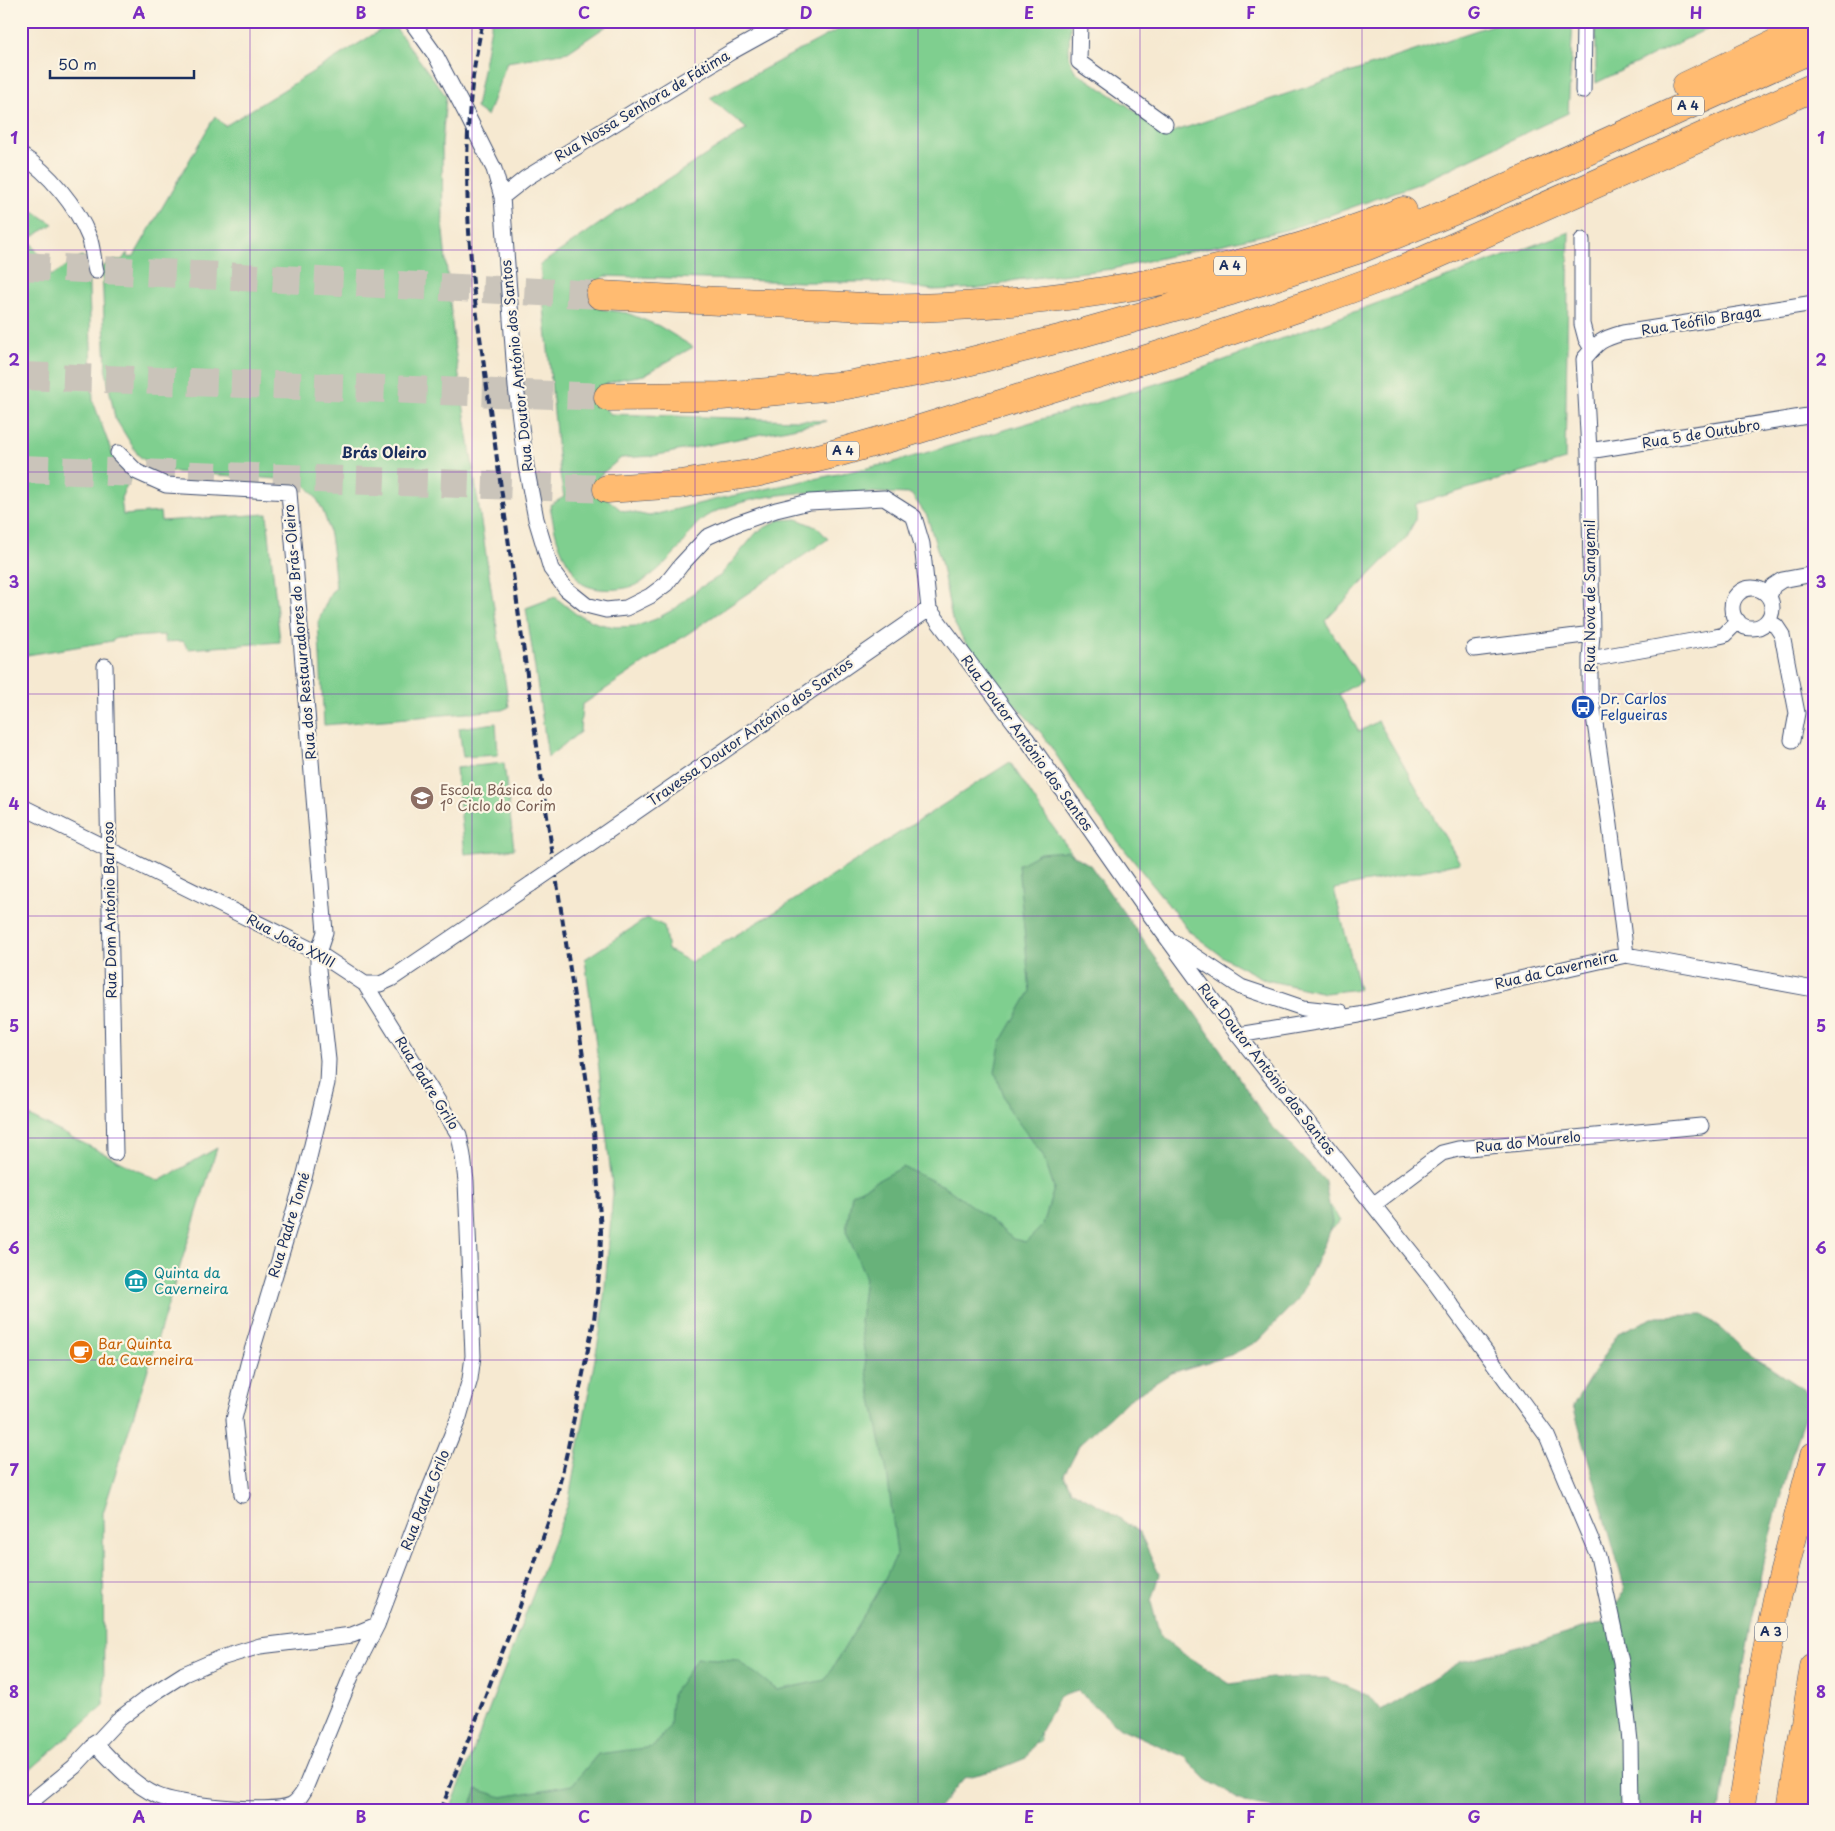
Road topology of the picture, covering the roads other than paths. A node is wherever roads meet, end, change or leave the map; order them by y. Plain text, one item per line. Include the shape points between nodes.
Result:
1 (411, 21) edge
2 (786, 21) edge
3 (1080, 21) edge
4 (1584, 21) edge
5 (1814, 25) edge
6 (1814, 48) edge
7 (1814, 87) edge
8 (1583, 91) dead end
9 (1165, 124) dead end
10 (21, 155) edge
11 (502, 197) junction
12 (1582, 240) dead end
13 (96, 271) dead end
14 (600, 295) tunnel mouth
15 (1814, 303) edge
16 (1592, 349) junction
17 (608, 397) tunnel mouth
18 (1814, 415) edge
19 (1589, 451) junction
20 (118, 453) dead end
21 (607, 489) tunnel mouth
22 (1814, 574) edge
23 (1769, 597) junction
24 (929, 608) junction
25 (1738, 621) junction
26 (1767, 621) junction
27 (1592, 634) junction
28 (1474, 649) dead end
29 (1590, 659) junction
30 (105, 666) dead end
31 (1792, 740) dead end
32 (21, 806) edge
33 (109, 849) junction
34 (1166, 937) junction
35 (318, 953) junction
36 (1626, 955) junction
37 (365, 984) junction
38 (1814, 989) edge
39 (1359, 1014) junction
40 (1238, 1035) junction
41 (1701, 1126) dead end
42 (115, 1154) dead end
43 (1373, 1205) junction
44 (1814, 1456) edge
45 (242, 1495) dead end
46 (377, 1626) junction
47 (1814, 1667) edge
48 (95, 1744) junction
49 (21, 1810) edge
50 (1631, 1810) edge
51 (1741, 1810) edge
52 (1791, 1810) edge

1 - 11 street, Rua Doutor António dos Santos via 436,56 468,117 494,170
2 - 11 street, Rua Nossa Senhora de Fátima via 526,178
3 - 9 street via 1079,62
4 - 8 street
5 - 14 highway, A 4 via 1554,149 1371,224 1256,260 1131,286 1032,301 914,308
6 - 17 highway, A 4 via 1473,203 1360,249 1231,291 964,363 847,385 721,396
7 - 21 highway, A 4 via 1402,270 1184,346 826,456 765,471 680,484
10 - 13 street via 45,172 70,202 89,238
11 - 24 street, Rua Doutor António dos Santos via 516,387 526,466 536,519 551,569 566,589 586,605 606,610 626,608 666,584 707,537 736,524 810,502 884,498 914,517 922,544
12 - 16 street via 1582,324
15 - 16 street, Rua Teófilo Braga via 1622,333 1606,338
16 - 19 street, Rua Nova de Sangemil via 1584,359
18 - 19 street, Rua 5 de Outubro
19 - 27 street, Rua Nova de Sangemil
20 - 35 street, Rua dos Restauradores do Brás-Oleiro via 137,472 166,485 288,492 325,932
22 - 23 street via 1782,580 1773,586
23 - 25 street via 1752,588 1739,592 1732,610
23 - 26 street via 1772,609
24 - 34 street, Rua Doutor António dos Santos via 1026,738
24 - 37 street, Travessa Doutor António dos Santos, bridge via 390,979 380,984
25 - 26 street via 1749,627
25 - 29 street via 1724,635 1715,638
26 - 31 street via 1782,635 1797,713
27 - 28 street
27 - 29 street, Rua Nova de Sangemil
29 - 36 street, Rua Nova de Sangemil via 1590,689
30 - 33 street, Rua Dom António Barroso
32 - 33 street, Rua João XXIII
33 - 35 street, Rua João XXIII
33 - 42 street, Rua Dom António Barroso
34 - 39 street, Rua da Caverneira via 1241,987 1303,1008
34 - 40 street, Rua Doutor António dos Santos
35 - 37 street, Rua João XXIII
35 - 45 street, Rua Padre Tomé via 328,1060 326,1083 304,1178 234,1419
36 - 38 street, Rua da Caverneira
36 - 39 street, Rua da Caverneira
37 - 46 street, Rua Padre Grilo via 459,1135 466,1181 473,1356 459,1416
39 - 40 street, Rua da Caverneira
40 - 43 street, Rua Doutor António dos Santos
41 - 43 street, Rua do Mourelo via 1458,1149 1442,1153
43 - 50 street, Rua Doutor António dos Santos via 1433,1280 1547,1436 1598,1556 1621,1662 1630,1741
44 - 51 highway, A 3 via 1778,1594
46 - 48 street via 352,1635 260,1646 221,1658 184,1674 151,1695 118,1720
46 - 48 street, Rua Padre Grilo via 352,1674 304,1791 291,1805 231,1808 172,1801 136,1782
47 - 52 highway
48 - 49 street via 74,1767

